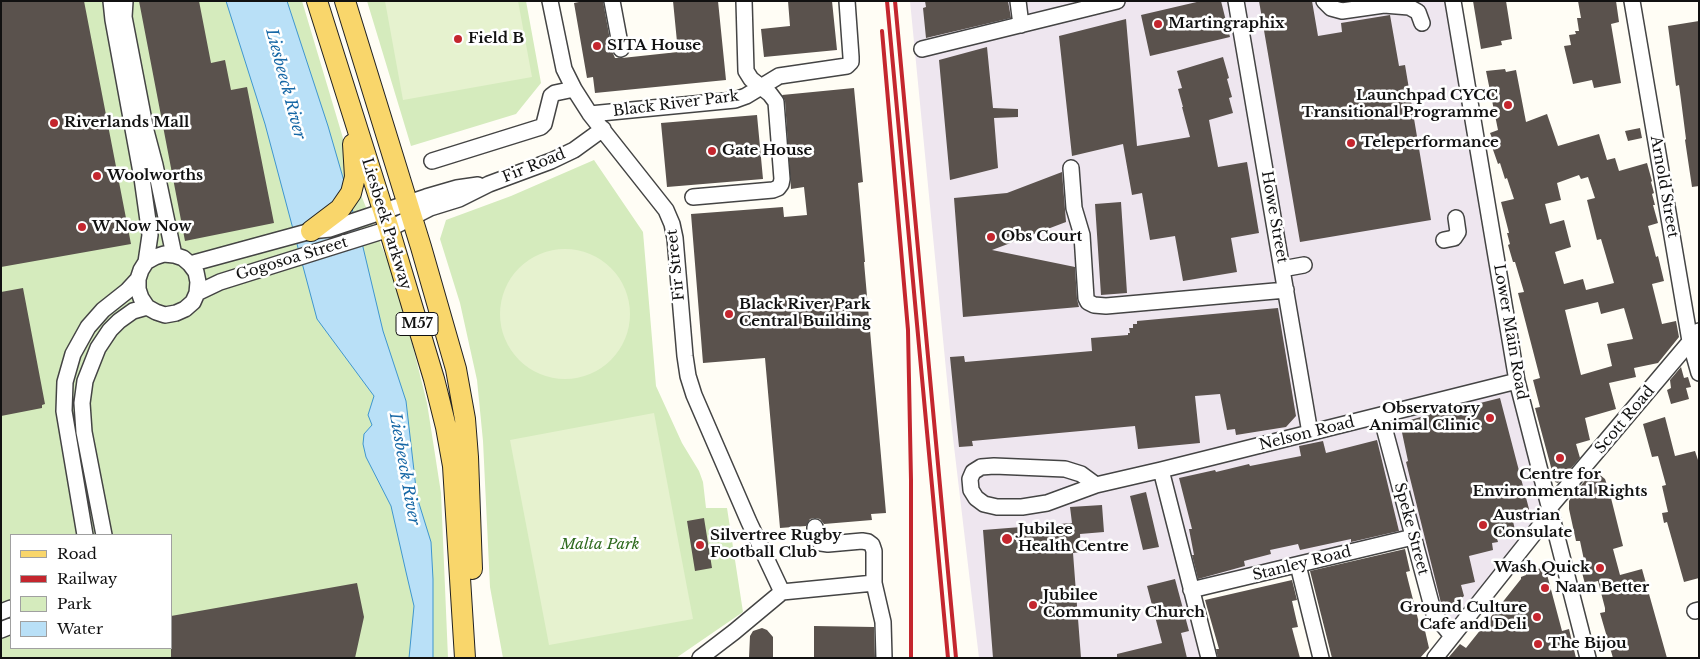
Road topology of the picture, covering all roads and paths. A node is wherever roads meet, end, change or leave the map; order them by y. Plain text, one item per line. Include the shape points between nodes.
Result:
1 (111, 1) edge
2 (125, 1) edge
3 (317, 1) edge
4 (345, 1) edge
5 (550, 1) edge
6 (612, 1) edge
7 (744, 1) edge
8 (847, 1) edge
9 (1018, 1) edge
10 (1117, 1) edge
11 (1236, 1) edge
12 (1324, 1) edge
13 (1453, 1) edge
14 (1632, 1) edge
15 (1422, 23) dead end
16 (1021, 25) junction
17 (621, 49) dead end
18 (922, 49) dead end
19 (760, 87) junction
20 (574, 89) junction
21 (351, 110) junction
22 (590, 114) junction
23 (602, 129) junction
24 (432, 160) dead end
25 (1071, 168) dead end
26 (693, 197) dead end
27 (409, 211) junction
28 (1456, 218) dead end
29 (386, 220) junction
30 (312, 231) junction
31 (1444, 240) dead end
32 (174, 254) junction
33 (146, 262) junction
34 (190, 264) junction
35 (1304, 265) dead end
36 (1282, 269) junction
37 (138, 279) junction
38 (1286, 290) junction
39 (197, 293) junction
40 (147, 307) junction
41 (1695, 336) edge
42 (1699, 373) edge
43 (1517, 381) junction
44 (1381, 416) junction
45 (1310, 433) junction
46 (1161, 470) junction
47 (1096, 485) junction
48 (1550, 507) junction
49 (815, 527) dead end
50 (85, 534) edge
51 (104, 534) edge
52 (1413, 537) junction
53 (1298, 565) junction
54 (874, 583) junction
55 (1191, 590) junction
56 (782, 592) junction
57 (1452, 636) junction
58 (465, 658) edge
59 (474, 658) edge
60 (700, 658) edge
61 (884, 658) edge
62 (1209, 658) edge
63 (1321, 658) edge
64 (1435, 658) edge
65 (1588, 658) edge

1 - 33 street via 150,235
2 - 32 street via 124,17 144,122
3 - 21 main road, Liesbeek Parkway / M57
4 - 27 main road, Liesbeek Parkway / M57
5 - 20 street, Fir Street via 564,69
6 - 17 street
7 - 19 street via 746,71
8 - 19 street, Black River Park via 851,57 847,66 779,76
9 - 16 street
10 - 16 street
11 - 36 street, Howe Street
12 - 15 street via 1331,8 1342,10 1384,5 1409,7 1418,12
13 - 43 street, Lower Main Road
14 - 41 street, Arnold Street
16 - 18 street
19 - 22 street, Black River Park via 735,100
19 - 26 street via 776,102 781,184 773,190
20 - 22 street, Fir Street
20 - 24 street via 551,96 544,124 540,127
21 - 29 main road, Liesbeek Parkway / M57
21 - 30 main road via 356,168 351,194 340,210
22 - 23 street, Fir Street
23 - 27 street, Fir Road via 557,159 489,184 457,188
23 - 56 street, Fir Street via 662,204 672,224 688,376
25 - 38 street via 1088,302 1116,305
27 - 29 street, Fir Road
27 - 59 main road, Liesbeek Parkway / M57 via 456,368 462,402 470,484
28 - 31 street via 1458,232 1454,238
29 - 30 street, Gogosoa Street
29 - 39 street, Gogosoa Street
29 - 58 main road, Liesbeek Parkway / M57 via 446,427 453,466
30 - 34 street, Gogosoa Street
32 - 33 street via 164,254
32 - 34 street
33 - 37 street
34 - 39 street via 196,272
35 - 36 street
36 - 38 street, Howe Street
37 - 40 street via 138,289
37 - 50 street via 88,327 73,354 66,376 66,430
38 - 45 street, Howe Street
39 - 40 street via 192,302 176,314 166,315
40 - 51 street via 133,311 110,330 98,348 85,380 82,403 84,432
41 - 42 street, Arnold Street
41 - 48 street, Scott Road
43 - 44 street, Nelson Road
43 - 48 street, Lower Main Road
44 - 45 street, Nelson Road
44 - 52 street, Speke Street
45 - 46 street, Nelson Road
46 - 47 street, Nelson Road
46 - 55 street
47 - 47 street, Nelson Road via 1081,474 1065,469 981,467 973,472 970,479 976,498 984,504 997,506 1047,503
48 - 57 street, Scott Road via 1540,526
48 - 65 street, Lower Main Road
49 - 54 street via 815,536 820,542 862,541 872,545
52 - 53 street, Stanley Road
52 - 57 street, Speke Street via 1434,614
53 - 55 street, Stanley Road
53 - 63 street
54 - 56 street
54 - 61 street via 883,622
55 - 62 street
56 - 60 street
57 - 64 street, Scott Road

